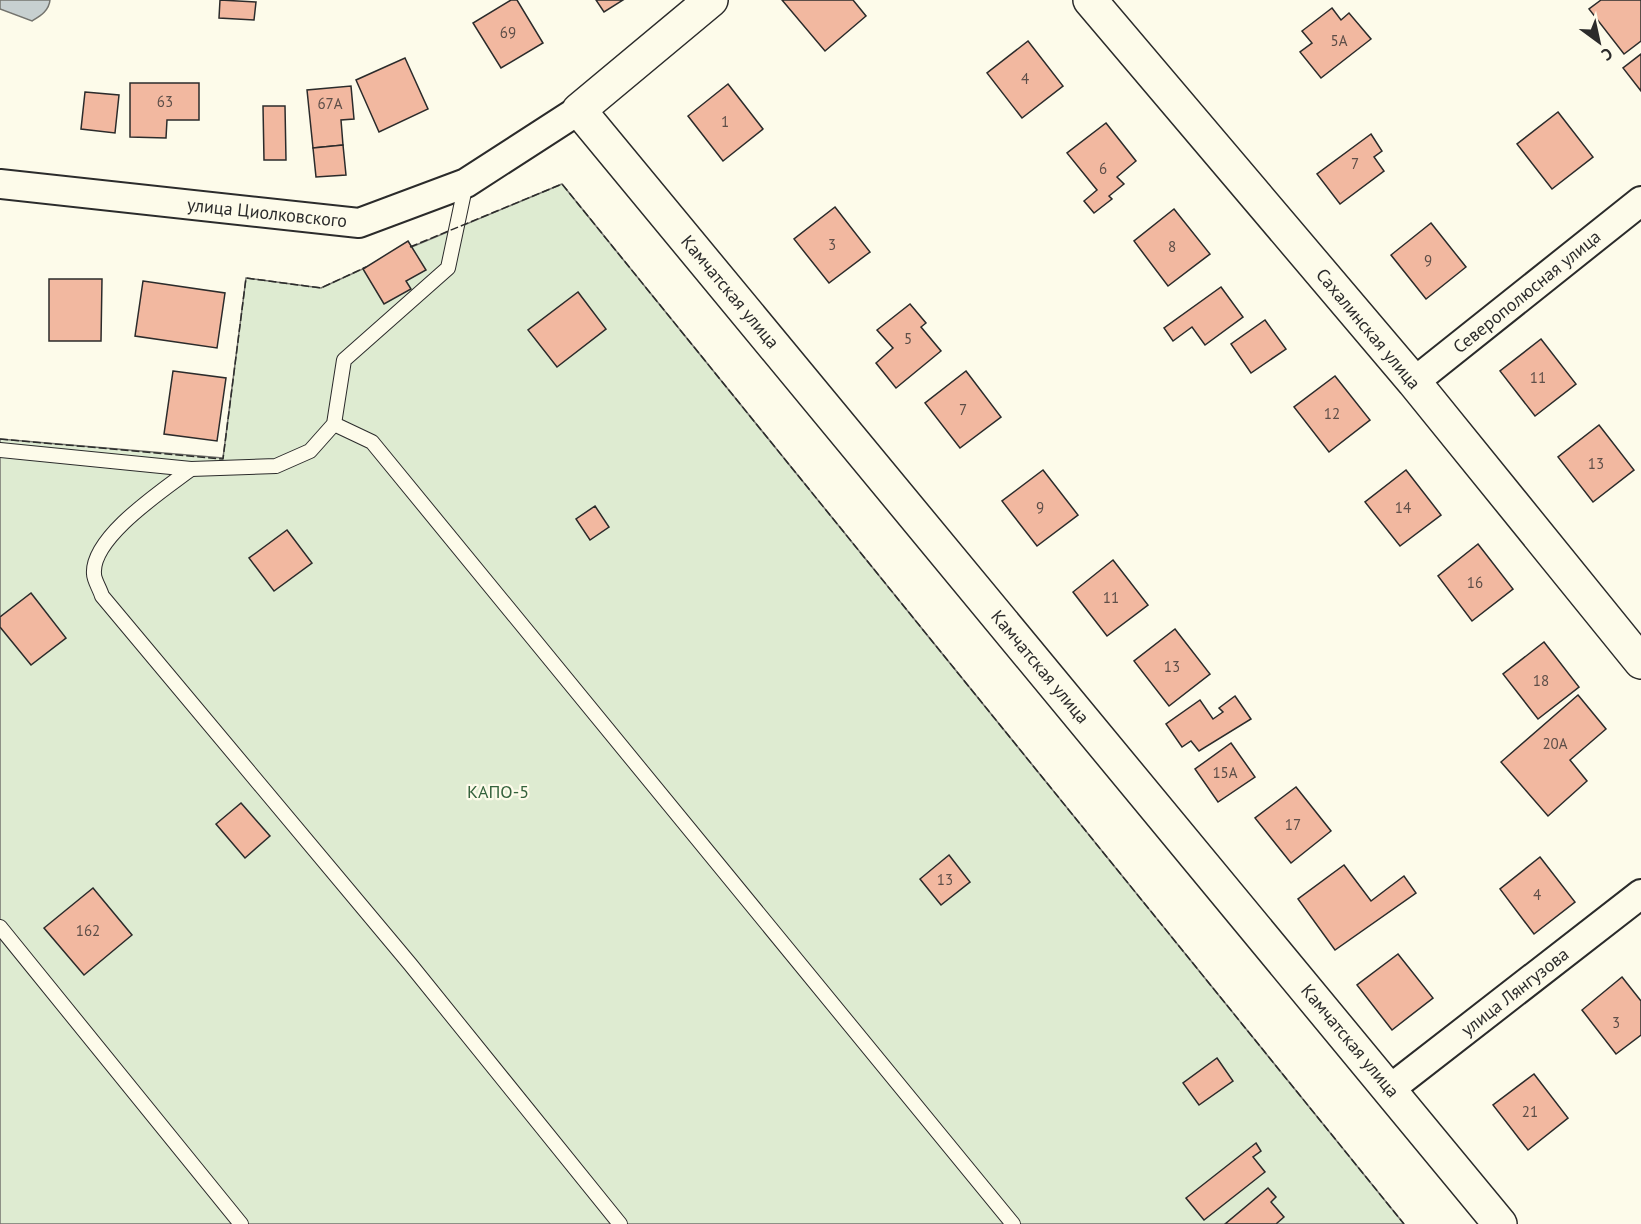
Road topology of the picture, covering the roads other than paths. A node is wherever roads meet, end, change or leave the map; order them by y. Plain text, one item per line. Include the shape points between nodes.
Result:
1 (711, 0) edge
2 (1090, 0) edge
3 (579, 110) junction
4 (466, 183) junction
5 (0, 184) edge
6 (1641, 201) edge
7 (1414, 382) junction
8 (334, 424) junction
9 (0, 450) edge
10 (191, 469) junction
11 (1641, 662) edge
12 (1641, 894) edge
13 (0, 927) edge
14 (1390, 1089) junction
15 (241, 1224) edge
16 (620, 1224) edge
17 (1013, 1224) edge
18 (1500, 1224) edge

1 - 3 main road
2 - 7 main road, Сахалинская улица
3 - 4 street, улица Циолковского
3 - 14 main road, Камчатская улица
4 - 5 street, улица Циолковского via 359,223
4 - 8 lane via 448,268 344,360
6 - 7 street, Северополюсная улица
7 - 11 main road, Сахалинская улица
8 - 10 lane via 310,451 276,466
8 - 17 lane via 372,442
9 - 10 lane
10 - 16 lane via 132,513 100,549 93,573 102,596
12 - 14 street, улица Лянгузова
13 - 15 lane
14 - 18 main road, Камчатская улица

